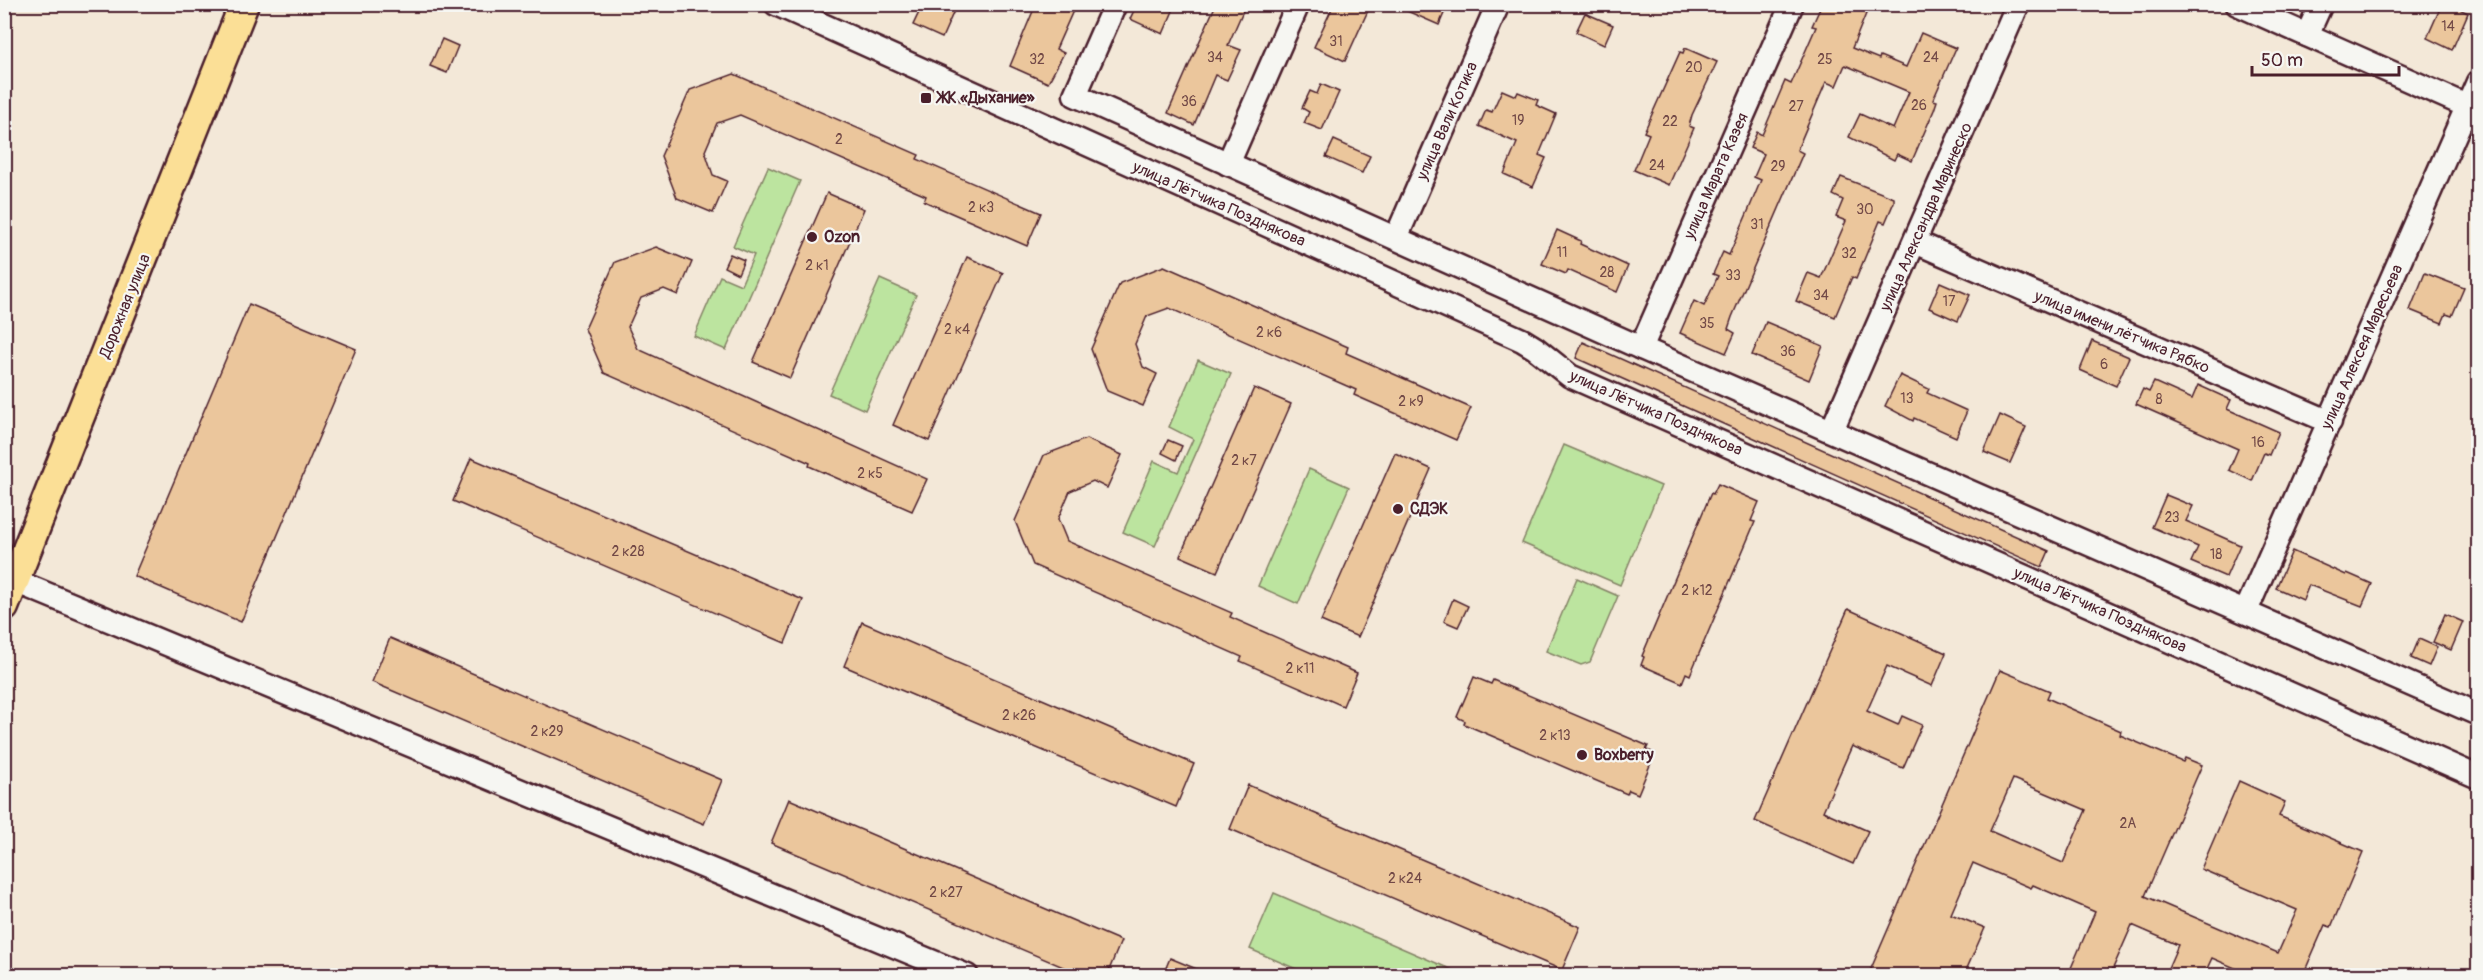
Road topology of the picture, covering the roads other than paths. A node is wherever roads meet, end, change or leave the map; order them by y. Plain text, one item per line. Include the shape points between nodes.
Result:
1 (244, 4) edge
2 (776, 4) edge
3 (1115, 4) edge
4 (1298, 4) edge
5 (1498, 4) edge
6 (1792, 4) edge
7 (2018, 4) edge
8 (2237, 4) edge
9 (2320, 4) edge
10 (2307, 35) junction
11 (2478, 82) edge
12 (2473, 109) edge
13 (1228, 164) junction
14 (1396, 238) junction
15 (1915, 242) junction
16 (1641, 348) junction
17 (2330, 422) junction
18 (1832, 430) junction
19 (10, 594) edge
20 (2246, 611) junction
21 (2476, 706) edge
22 (2478, 777) edge
23 (967, 975) edge

1 - 19 main road, Дорожная улица
2 - 22 street, улица Лётчика Позднякова via 1522,340 1570,376
3 - 13 street via 1075,95
4 - 13 street
5 - 14 street, улица Вали Котика
6 - 16 street, улица Марата Казея
7 - 15 street, улица Александра Маринеско
8 - 10 street
9 - 10 street
10 - 12 street
11 - 12 street, улица Алексея Маресьева
12 - 17 street, улица Алексея Маресьева
13 - 14 street
14 - 16 street
15 - 17 street, улица имени лётчика Рябко
15 - 18 street, улица Александра Маринеско
16 - 18 street
17 - 20 street, улица Алексея Маресьева
18 - 20 street
19 - 23 street
20 - 21 street

